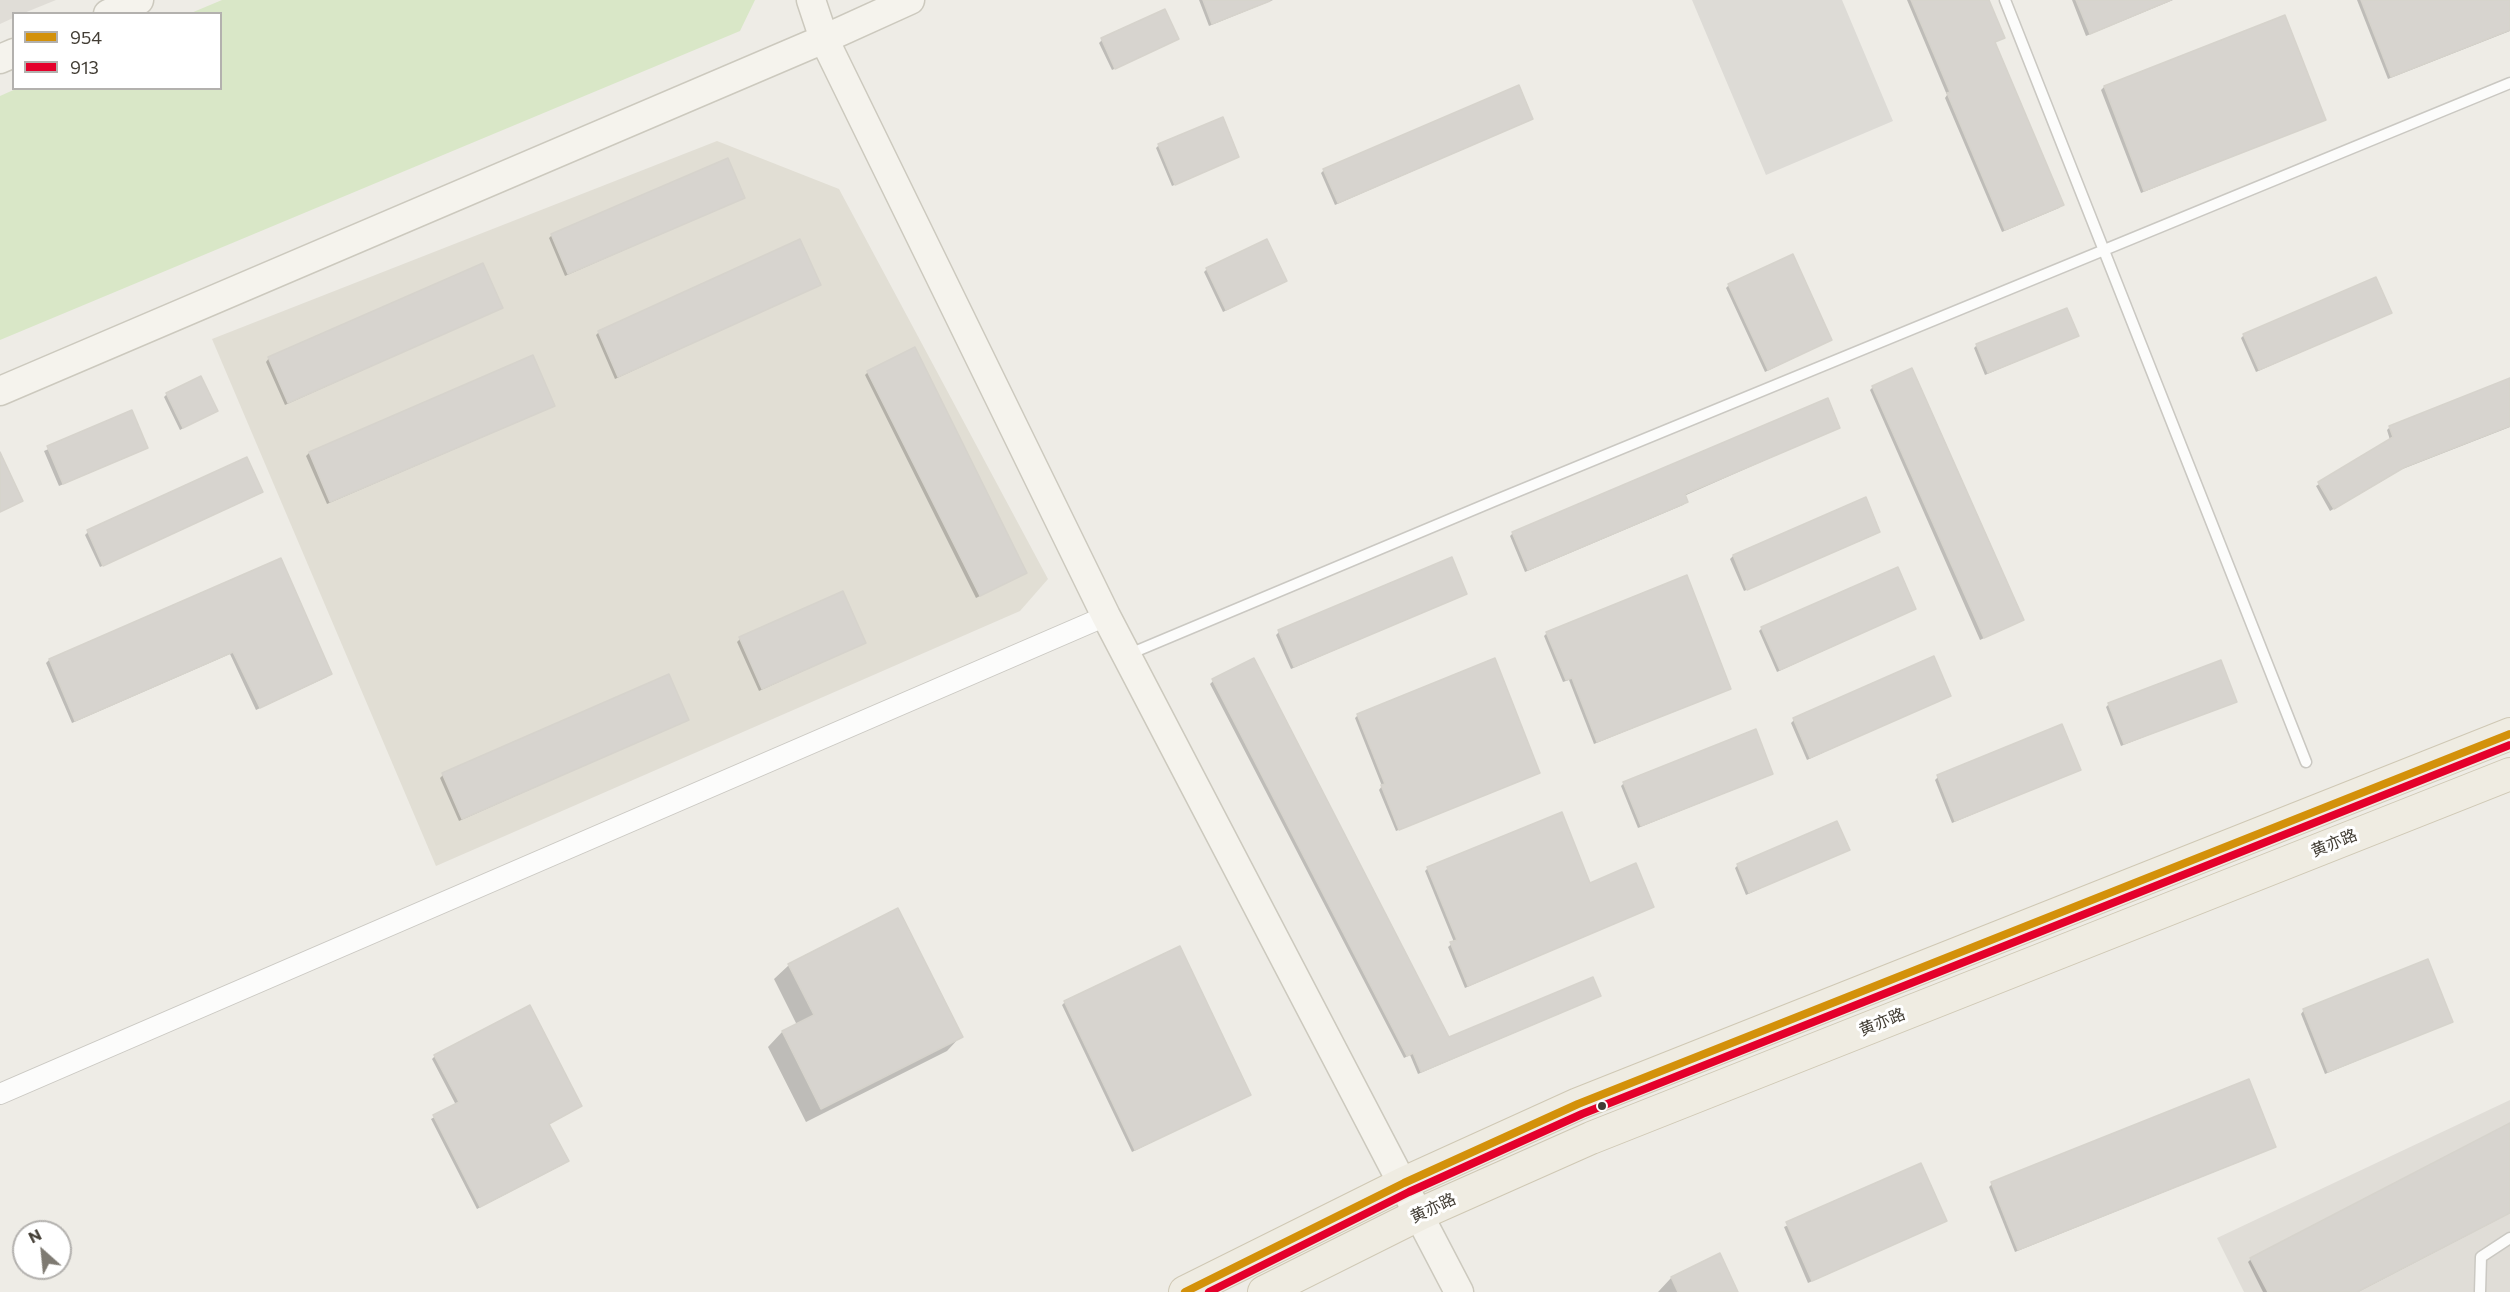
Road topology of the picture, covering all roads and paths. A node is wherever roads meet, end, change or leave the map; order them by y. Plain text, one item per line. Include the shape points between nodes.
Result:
1 (139, 0) edge
2 (812, 0) edge
3 (910, 0) edge
4 (2005, 0) edge
5 (112, 12) edge
6 (824, 39) junction
7 (2510, 83) edge
8 (2104, 250) junction
9 (0, 391) edge
10 (1106, 616) junction
11 (1127, 655) junction
12 (2510, 734) edge
13 (2306, 762) dead end
14 (2510, 774) edge
15 (0, 1094) edge
16 (1404, 1183) junction
17 (1420, 1214) junction
18 (2510, 1238) edge
19 (1185, 1292) edge
20 (1264, 1292) edge
21 (1459, 1292) edge
22 (2480, 1292) edge

1 - 5 street
2 - 6 street
3 - 6 street
4 - 8 lane
6 - 9 street
6 - 10 street
7 - 8 lane
8 - 11 lane
8 - 13 lane
10 - 11 street
10 - 15 street
11 - 16 street
12 - 16 main road, 黄亦路 via 1578,1104
14 - 17 main road, 黄亦路 via 1610,1130
16 - 17 street
16 - 19 main road, 黄亦路
17 - 20 main road, 黄亦路
17 - 21 street
18 - 22 lane via 2481,1257

